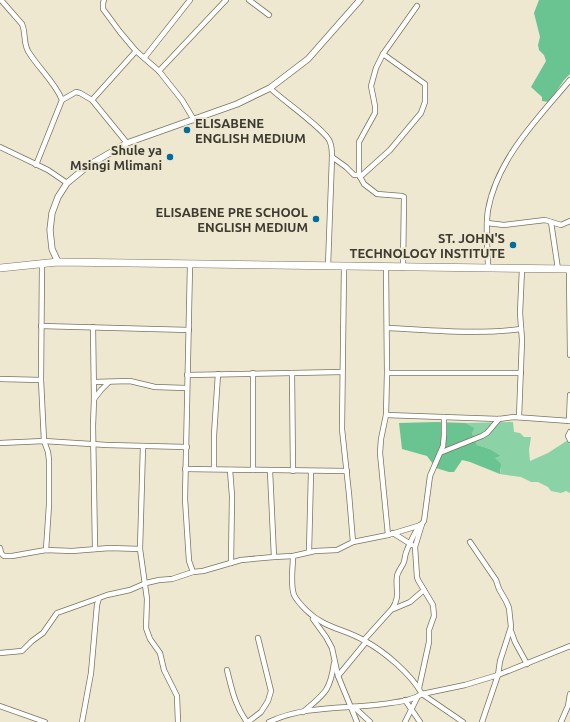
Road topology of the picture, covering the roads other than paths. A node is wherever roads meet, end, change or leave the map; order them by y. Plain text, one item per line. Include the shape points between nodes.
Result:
1 (1, 0) edge
2 (104, 0) edge
3 (190, 0) edge
4 (226, 0) edge
5 (249, 0) edge
6 (360, 0) edge
7 (417, 6) dead end
8 (269, 15) dead end
9 (136, 51) junction
10 (383, 54) junction
11 (145, 58) junction
12 (159, 71) junction
13 (570, 80) edge
14 (270, 88) junction
15 (62, 100) junction
16 (92, 100) junction
17 (194, 120) junction
18 (127, 143) junction
19 (0, 147) edge
20 (332, 157) junction
21 (36, 165) junction
22 (360, 176) junction
23 (67, 183) junction
24 (551, 222) junction
25 (570, 222) edge
26 (487, 223) junction
27 (58, 262) junction
28 (42, 264) junction
29 (190, 265) junction
30 (328, 266) junction
31 (344, 266) junction
32 (386, 267) junction
33 (0, 268) edge
34 (403, 268) junction
35 (488, 268) junction
36 (522, 269) junction
37 (558, 269) junction
38 (570, 269) edge
39 (41, 326) junction
40 (93, 327) junction
41 (388, 328) junction
42 (521, 329) junction
43 (189, 330) junction
44 (570, 355) edge
45 (342, 372) junction
46 (292, 373) junction
47 (387, 373) junction
48 (522, 373) junction
49 (218, 374) junction
50 (253, 374) junction
51 (187, 375) junction
52 (0, 379) edge
53 (40, 380) junction
54 (94, 382) junction
55 (109, 382) junction
56 (186, 388) junction
57 (570, 395) edge
58 (94, 399) junction
59 (386, 415) junction
60 (444, 417) junction
61 (520, 417) junction
62 (499, 419) junction
63 (569, 421) edge
64 (570, 432) edge
65 (44, 440) junction
66 (570, 440) edge
67 (0, 443) edge
68 (94, 445) junction
69 (143, 446) junction
70 (187, 447) junction
71 (442, 452) junction
72 (214, 469) junction
73 (186, 470) junction
74 (230, 470) junction
75 (253, 470) junction
76 (270, 471) junction
77 (293, 471) junction
78 (347, 471) junction
79 (311, 472) junction
80 (421, 525) junction
81 (391, 534) junction
82 (353, 542) junction
83 (470, 542) dead end
84 (413, 546) junction
85 (0, 548) edge
86 (95, 548) junction
87 (140, 549) junction
88 (46, 550) junction
89 (309, 552) junction
90 (293, 556) junction
91 (274, 557) junction
92 (231, 563) junction
93 (193, 572) junction
94 (146, 583) junction
95 (424, 590) junction
96 (99, 598) junction
97 (392, 609) junction
98 (310, 614) junction
99 (511, 629) junction
100 (258, 638) dead end
101 (365, 641) junction
102 (570, 646) edge
103 (0, 654) edge
104 (335, 662) junction
105 (527, 664) junction
106 (227, 670) dead end
107 (498, 675) junction
108 (338, 676) junction
109 (419, 688) junction
110 (422, 694) junction
111 (570, 694) edge
112 (417, 698) junction
113 (405, 700) junction
114 (0, 706) edge
115 (352, 707) junction
116 (412, 709) junction
117 (302, 712) junction
118 (45, 722) edge
119 (82, 722) edge
120 (178, 722) edge
121 (248, 722) edge
122 (269, 722) edge
123 (356, 722) edge
124 (370, 722) edge
125 (405, 722) edge
126 (420, 722) edge
127 (463, 722) edge
128 (482, 722) edge
129 (561, 722) edge

1 - 15 street via 22,24 27,49
2 - 9 street via 103,8
3 - 11 street
4 - 12 street
5 - 8 street
6 - 14 street via 308,59
7 - 10 street
9 - 11 street
9 - 16 street
10 - 22 street via 371,86 375,113 359,142
10 - 22 street via 425,84 424,102 421,112 390,150
11 - 12 street
12 - 17 street
13 - 26 street via 513,150 495,185
14 - 17 street
14 - 20 street via 328,138
15 - 16 street via 80,92
15 - 21 street
16 - 18 street
17 - 18 street
18 - 23 street via 89,165
19 - 21 street
20 - 22 street via 354,175
20 - 30 street
21 - 23 street
22 - 34 street via 364,184 377,194 404,197
23 - 27 street via 52,213 50,230 52,249
24 - 25 street via 561,225
24 - 26 street via 545,220 501,225
24 - 37 street
26 - 35 street
27 - 28 highway
27 - 29 highway
28 - 33 highway
28 - 39 street
29 - 30 highway
29 - 43 street
30 - 31 highway
31 - 32 highway
31 - 45 street
32 - 34 highway
32 - 41 street
34 - 35 highway
35 - 36 highway
36 - 37 highway
36 - 42 street
37 - 38 highway
38 - 44 street
39 - 40 street
39 - 53 street
40 - 43 street
40 - 54 street
41 - 42 street via 451,331
41 - 47 street
42 - 48 street
43 - 51 street
45 - 46 street
45 - 78 street via 342,429
46 - 50 street
46 - 77 street
47 - 48 street
47 - 59 street
48 - 61 street
49 - 50 street
49 - 51 street
49 - 72 street
50 - 75 street
51 - 56 street
52 - 53 street
53 - 65 street
54 - 55 street
54 - 58 street
55 - 56 street via 130,381 155,387
55 - 58 street
56 - 70 street
57 - 63 street
58 - 68 street
59 - 60 street
59 - 81 street via 380,453
60 - 62 street
60 - 71 street
61 - 62 street
61 - 63 street
62 - 71 street via 485,434
64 - 66 street
65 - 67 street
65 - 68 street
65 - 88 street via 49,469
68 - 69 street
68 - 86 street
69 - 70 street
69 - 87 street
70 - 73 street
71 - 80 street via 430,476 424,521
72 - 73 street
72 - 74 street
73 - 93 street via 186,519 189,561
74 - 75 street
74 - 92 street
75 - 76 street
76 - 77 street
76 - 91 street
77 - 79 street
78 - 79 street
78 - 82 street
79 - 89 street
80 - 81 street
80 - 84 street
81 - 82 street
81 - 84 street
82 - 89 street via 337,550
83 - 99 street via 496,580 506,601
84 - 95 street via 418,579
84 - 97 street via 407,550 398,573 398,596
85 - 88 street via 4,556
86 - 87 street
86 - 88 street via 72,551
87 - 94 street
89 - 90 street
90 - 91 street
90 - 98 street via 293,591 300,604
91 - 92 street
92 - 93 street
93 - 94 street via 172,579
94 - 96 street
94 - 120 street via 148,634 160,653 164,670 177,696
95 - 97 street via 410,602
95 - 109 street via 433,605 434,616 429,630
96 - 103 street via 57,613 44,633 22,651
96 - 119 street via 91,673
97 - 101 street
98 - 101 street via 327,626
98 - 104 street via 332,648
99 - 105 street
99 - 107 street via 501,657
100 - 121 street via 271,691 261,712
101 - 108 street
101 - 109 street via 394,662
102 - 105 street
104 - 108 street
104 - 117 street via 328,689
105 - 107 street
106 - 121 street via 235,702
107 - 110 street
107 - 128 street
108 - 115 street
109 - 110 street
110 - 112 street
110 - 127 street
111 - 129 street
112 - 113 street
112 - 116 street
113 - 115 street
113 - 116 street
114 - 118 street
115 - 117 street
115 - 123 street
115 - 124 street
116 - 125 street
116 - 126 street
117 - 122 street via 281,716

